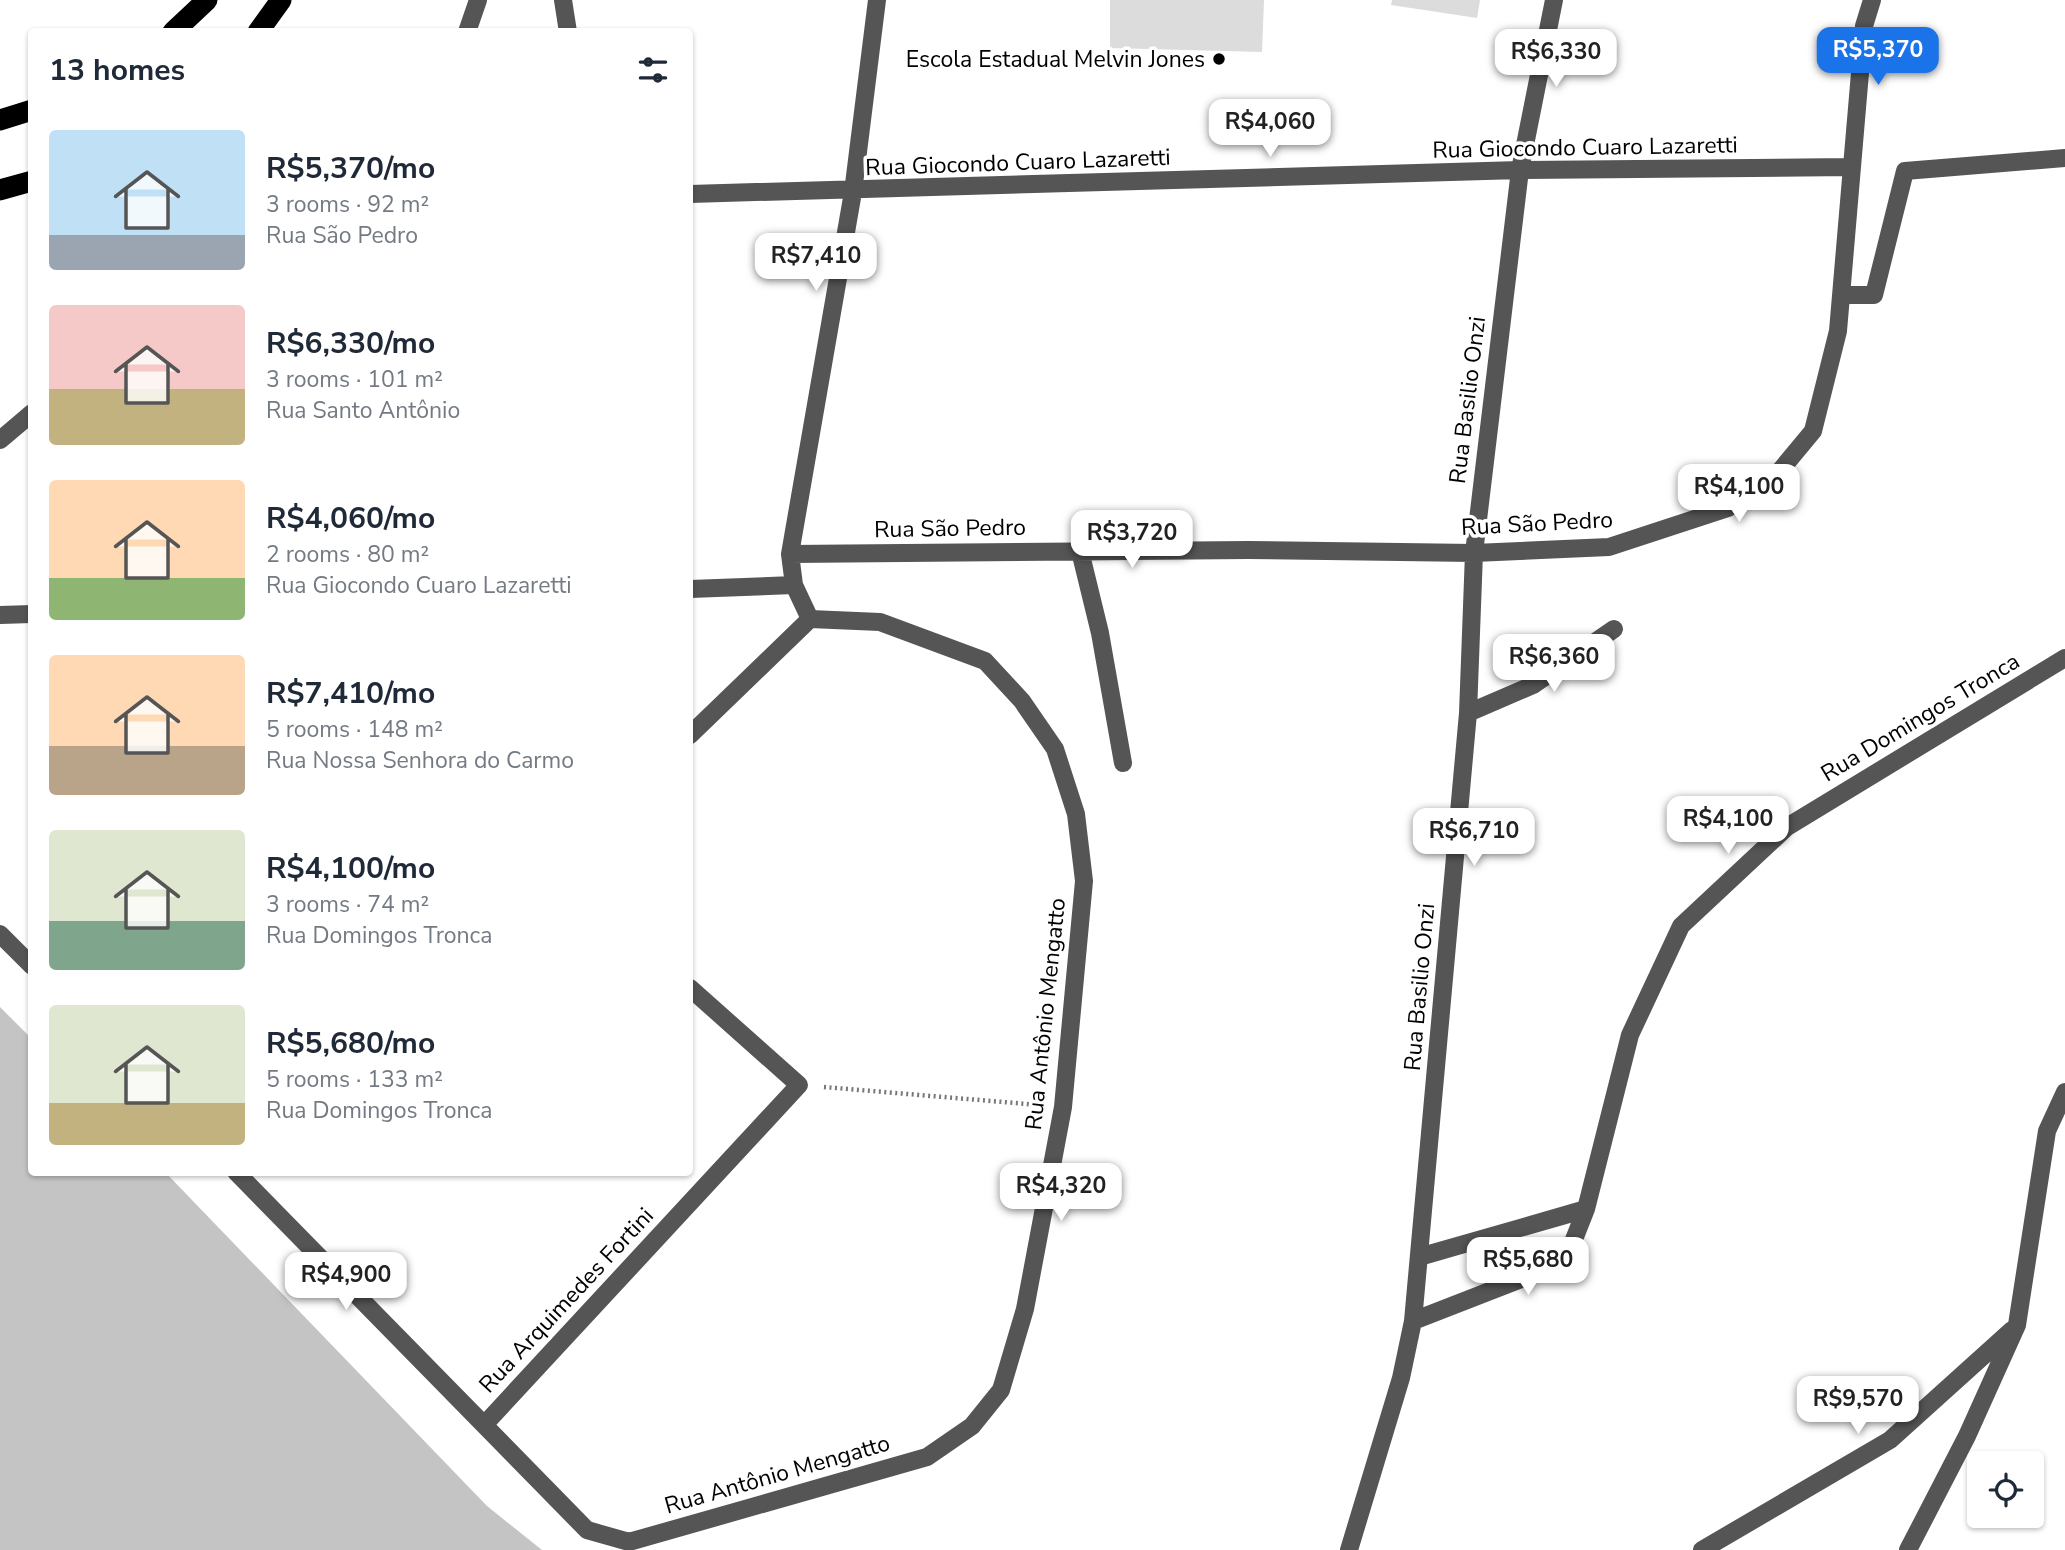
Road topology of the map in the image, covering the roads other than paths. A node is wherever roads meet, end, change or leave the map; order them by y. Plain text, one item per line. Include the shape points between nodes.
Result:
1 (207, 0) edge
2 (281, 0) edge
3 (478, 0) edge
4 (564, 0) edge
5 (877, 0) edge
6 (1554, 0) edge
7 (1872, 0) edge
8 (177, 28) edge
9 (261, 28) edge
10 (468, 28) edge
11 (568, 28) edge
12 (28, 111) edge
13 (0, 120) edge
14 (2065, 158) edge
15 (1851, 167) junction
16 (1520, 170) junction
17 (28, 182) edge
18 (0, 190) edge
19 (853, 192) junction
20 (693, 194) edge
21 (1841, 295) junction
22 (28, 416) edge
23 (0, 440) edge
24 (1080, 551) junction
25 (1474, 553) junction
26 (790, 554) junction
27 (794, 585) junction
28 (693, 589) edge
29 (28, 614) edge
30 (0, 615) edge
31 (810, 619) junction
32 (1614, 629) dead end
33 (2065, 658) edge
34 (1468, 713) junction
35 (693, 732) edge
36 (1123, 763) dead end
37 (0, 934) edge
38 (28, 962) edge
39 (693, 991) edge
40 (2065, 1092) edge
41 (240, 1176) edge
42 (1586, 1209) junction
43 (1419, 1256) junction
44 (1413, 1321) junction
45 (2017, 1325) junction
46 (484, 1425) junction
47 (1349, 1550) edge
48 (1702, 1550) edge
49 (1908, 1550) edge

1 - 8 highway
2 - 9 highway
3 - 10 street
4 - 11 street
5 - 19 street
6 - 16 street, Rua Basilio Onzi
7 - 15 street, Rua São Pedro via 1864,26
12 - 13 highway
14 - 21 street via 1905,171 1874,295
15 - 16 street, Rua Giocondo Cuaro Lazaretti
15 - 21 street, Rua São Pedro
16 - 19 street, Rua Giocondo Cuaro Lazaretti
16 - 25 street, Rua Basilio Onzi
17 - 18 highway
19 - 20 street, Rua Giocondo Cuaro Lazaretti
19 - 26 street
21 - 25 street, Rua São Pedro via 1838,331 1813,431 1774,478 1728,509 1609,547
22 - 23 street
24 - 25 street, Rua São Pedro
24 - 26 street, Rua São Pedro
24 - 36 street
25 - 34 street, Rua Basilio Onzi
26 - 27 street
27 - 28 street
27 - 31 street
29 - 30 street
31 - 35 street
31 - 46 street, Rua Antônio Mengatto via 880,622 985,661 1022,701 1055,749 1076,814 1084,881 1063,1107 1025,1309 1001,1390 972,1426 927,1457 629,1542 587,1531
32 - 34 street via 1533,685
33 - 42 street, Rua Domingos Tronca via 1787,827 1681,926 1630,1035
34 - 43 street, Rua Basilio Onzi
37 - 38 street
39 - 46 street, Rua Arquimedes Fortini via 799,1085
40 - 45 street via 2047,1130
41 - 46 street, Rua Antônio Mengatto
42 - 43 street
42 - 44 street, Rua Domingos Tronca via 1563,1255 1521,1279
43 - 44 street, Rua Basilio Onzi
44 - 47 street, Rua Basilio Onzi via 1401,1378
45 - 48 street via 1890,1440
45 - 49 street

